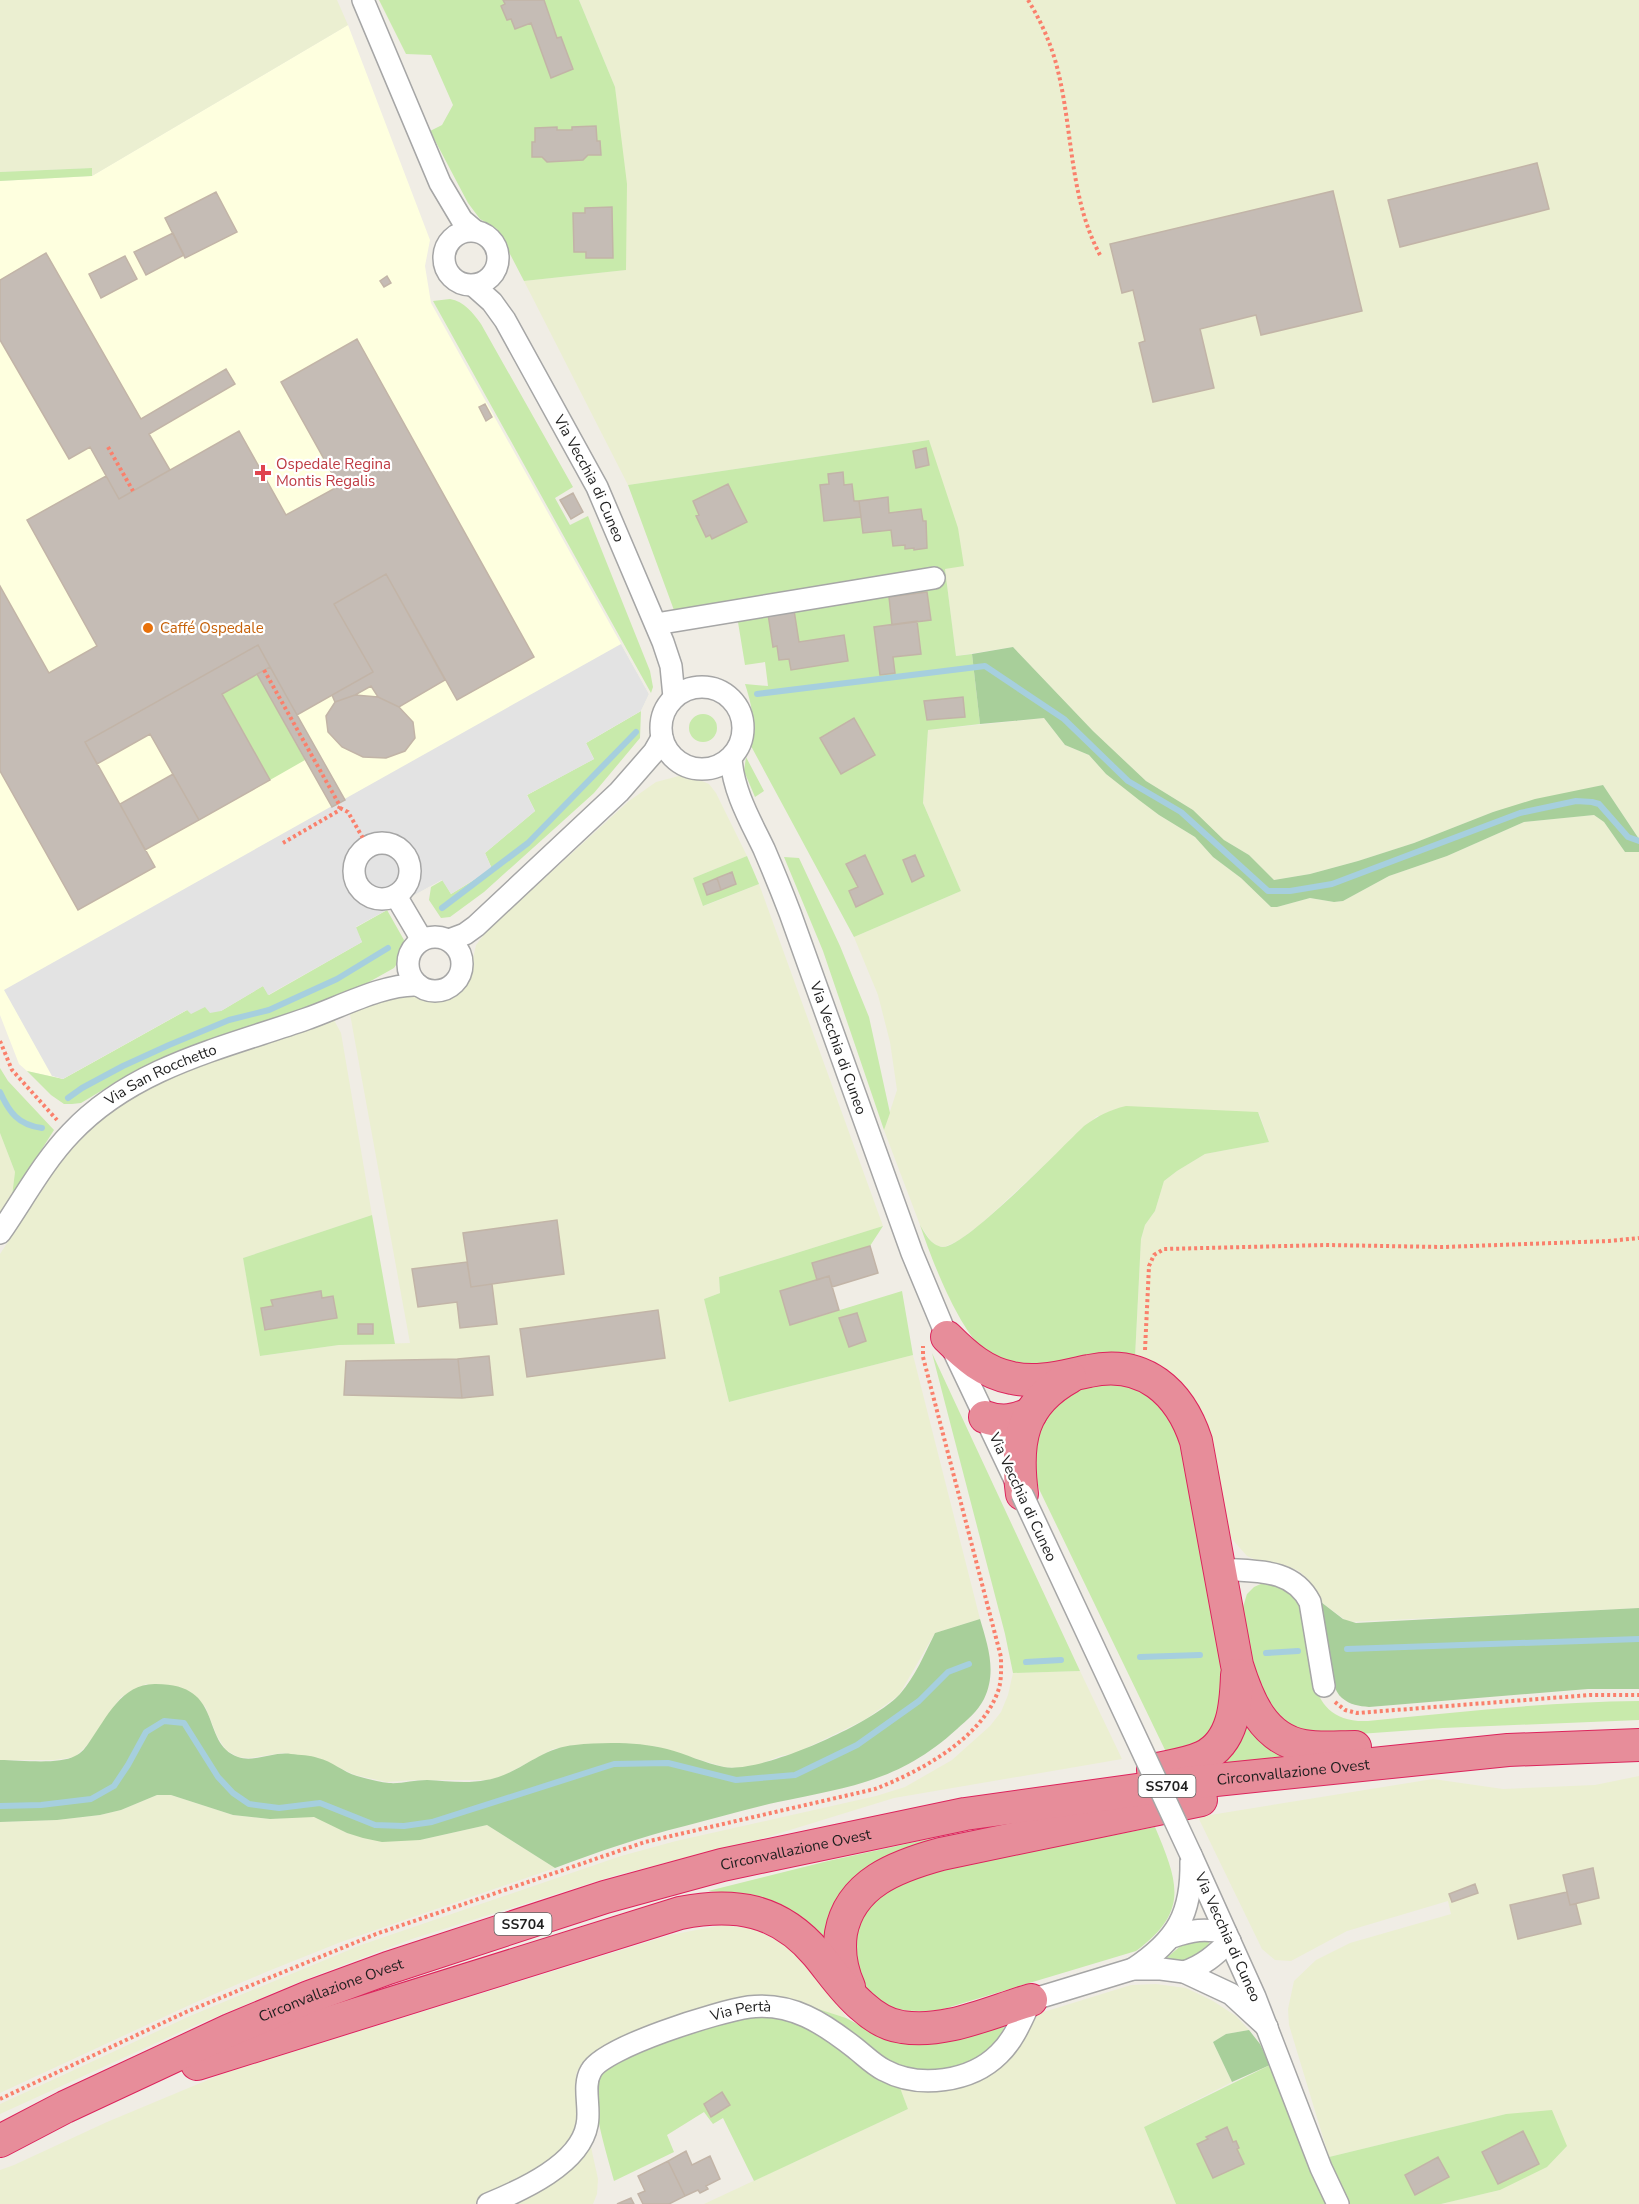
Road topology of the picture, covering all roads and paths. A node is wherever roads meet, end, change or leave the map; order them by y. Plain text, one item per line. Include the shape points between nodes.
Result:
1 (363, 0) edge
2 (1028, 0) edge
3 (440, 183) junction
4 (474, 231) junction
5 (449, 242) junction
6 (1100, 255) dead end
7 (483, 281) junction
8 (108, 447) dead end
9 (133, 491) dead end
10 (934, 578) dead end
11 (660, 633) junction
12 (264, 670) dead end
13 (699, 686) junction
14 (674, 697) junction
15 (662, 738) junction
16 (731, 758) junction
17 (683, 764) junction
18 (710, 769) junction
19 (619, 792) junction
20 (340, 806) junction
21 (748, 818) junction
22 (283, 843) dead end
23 (368, 847) junction
24 (396, 896) junction
25 (422, 940) junction
26 (455, 948) junction
27 (408, 963) junction
28 (418, 985) junction
29 (378, 992) junction
30 (0, 1041) edge
31 (70, 1134) junction
32 (0, 1233) edge
33 (1639, 1238) edge
34 (934, 1307) junction
35 (947, 1337) junction
36 (1143, 1375) junction
37 (1070, 1376) junction
38 (1014, 1379) junction
39 (1031, 1413) junction
40 (984, 1414) junction
41 (1022, 1494) junction
42 (1220, 1569) junction
43 (1237, 1665) junction
44 (1324, 1686) joint
45 (1639, 1695) edge
46 (1639, 1745) edge
47 (1508, 1750) junction
48 (1333, 1766) junction
49 (1001, 1808) junction
50 (1191, 1855) junction
51 (1172, 1937) junction
52 (1228, 1937) junction
53 (1133, 1969) junction
54 (1184, 1972) junction
55 (1031, 2000) junction
56 (868, 2011) junction
57 (1267, 2027) junction
58 (0, 2099) edge
59 (65, 2107) junction
60 (0, 2141) edge
61 (488, 2204) edge
62 (1338, 2204) edge

1 - 3 street, Via Vecchia di Cuneo
2 - 6 path via 1057,66 1078,189 1090,235
3 - 4 street, Via Vecchia di Cuneo via 462,220
3 - 5 street, Via Vecchia di Cuneo
4 - 5 street
4 - 7 street, Via Vecchia di Cuneo via 495,243 499,255 498,266
5 - 7 street, Via Vecchia di Cuneo via 445,266 456,281 465,285
7 - 11 street, Via Vecchia di Cuneo via 597,487
8 - 9 path
10 - 11 street
11 - 13 street, Via Vecchia di Cuneo
11 - 14 street, Via Vecchia di Cuneo via 671,666
12 - 20 path
13 - 14 street
13 - 16 street via 716,688 730,697 740,711 744,727 741,744
14 - 15 street, Via Vecchia di Cuneo via 663,716
15 - 17 street via 674,758
15 - 19 street
16 - 18 street
16 - 21 street, Via Vecchia di Cuneo
17 - 18 street
17 - 19 street via 644,776
18 - 21 street, Via Vecchia di Cuneo
19 - 26 street via 465,934
20 - 22 path
20 - 23 path
21 - 34 street, Via Vecchia di Cuneo via 782,893
23 - 24 street via 387,843 405,856 408,881
23 - 24 street via 355,862 358,886 377,899
24 - 25 street
25 - 26 street via 440,937
25 - 27 street, Via San Rocchetto via 412,950
26 - 28 street, Via San Rocchetto via 462,968 450,987 440,991
27 - 28 street
27 - 29 street, Via San Rocchetto
28 - 29 street, Via San Rocchetto
29 - 31 street, Via San Rocchetto via 148,1075 111,1097
30 - 31 path via 12,1070
31 - 32 street, Via San Rocchetto
33 - 36 path via 1443,1247 1164,1249 1154,1255 1149,1266
34 - 35 street, Via Vecchia di Cuneo
34 - 58 path via 923,1341 923,1358 1000,1657 998,1692 983,1719 970,1732 933,1761 875,1789 652,1840 346,1945 186,2012
35 - 38 highway via 987,1370
35 - 40 street, Via Vecchia di Cuneo
36 - 37 highway via 1105,1369
36 - 42 highway via 1170,1394 1190,1424
37 - 38 highway
37 - 39 highway via 1046,1392
38 - 40 highway via 994,1394
39 - 40 highway via 1001,1422
39 - 41 highway via 1020,1442
40 - 41 street, Via Vecchia di Cuneo
41 - 50 street, Via Vecchia di Cuneo, bridge
42 - 43 highway
42 - 44 street via 1281,1576 1304,1591 1310,1602
43 - 47 highway via 1257,1715 1279,1737 1292,1743
43 - 49 highway via 1231,1725 1206,1755
44 - 45 path via 1337,1704 1357,1713 1590,1695
46 - 47 highway, Circonvallazione Ovest / SS704
47 - 48 highway, Circonvallazione Ovest / SS704
48 - 49 highway, Circonvallazione Ovest / SS704
48 - 56 highway via 1255,1789 940,1854 883,1875 857,1896 848,1910 840,1938 840,1965 850,1988
49 - 59 highway, Circonvallazione Ovest / SS704 via 866,1833 605,1897 309,1997
50 - 51 street via 1189,1895
50 - 52 street, Via Vecchia di Cuneo
51 - 52 street via 1201,1929
51 - 53 street
52 - 54 street via 1209,1960
52 - 57 street, Via Vecchia di Cuneo
53 - 54 street
53 - 55 street
54 - 57 street via 1231,1994
55 - 56 highway via 927,2028 892,2026
55 - 61 street, Via Pertà via 999,2054 970,2072 938,2080 907,2079 883,2070 816,2019 788,2008 748,2007 646,2038 592,2067 587,2125 570,2157 523,2188
56 - 59 highway via 839,1983 815,1951 784,1924 749,1910 706,1908 302,2030
57 - 62 street, Via Vecchia di Cuneo
59 - 60 highway, Circonvallazione Ovest / SS704

